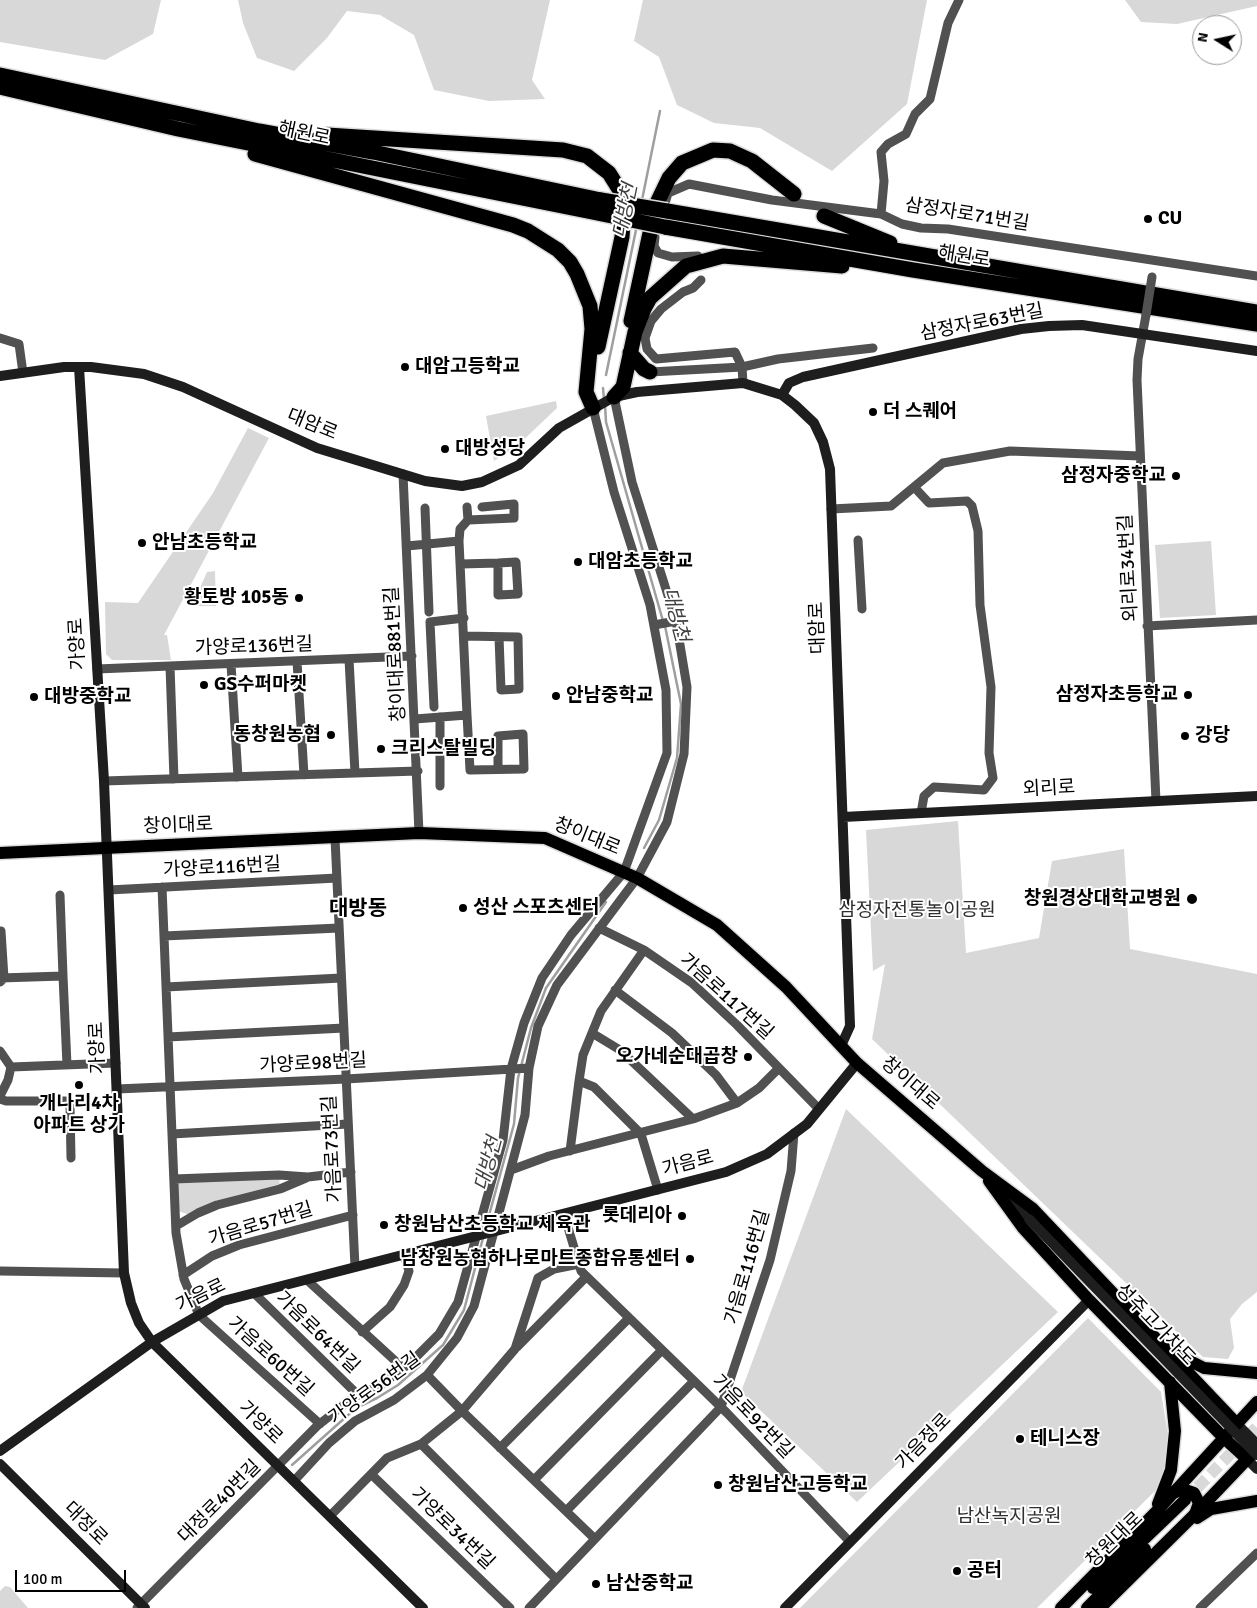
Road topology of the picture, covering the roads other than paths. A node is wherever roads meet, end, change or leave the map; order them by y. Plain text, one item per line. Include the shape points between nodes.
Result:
1 (959, 0) edge
2 (0, 75) edge
3 (0, 86) edge
4 (178, 129) junction
5 (259, 131) junction
6 (794, 194) dead end
7 (601, 207) junction
8 (881, 214) junction
9 (824, 216) dead end
10 (917, 254) junction
11 (698, 256) dead end
12 (1156, 261) junction
13 (913, 270) junction
14 (1257, 276) edge
15 (701, 280) dead end
16 (1257, 312) edge
17 (1257, 324) edge
18 (1142, 334) junction
19 (0, 338) edge
20 (873, 348) dead end
21 (1257, 351) edge
22 (630, 353) junction
23 (742, 366) junction
24 (79, 367) junction
25 (23, 372) junction
26 (650, 372) joint
27 (588, 374) junction
28 (0, 376) edge
29 (744, 383) junction
30 (782, 395) junction
31 (614, 397) junction
32 (593, 408) junction
33 (1140, 456) junction
34 (403, 474) junction
35 (915, 488) junction
36 (467, 507) dead end
37 (482, 507) dead end
38 (425, 508) dead end
39 (831, 509) junction
40 (468, 520) junction
41 (858, 540) dead end
42 (459, 541) junction
43 (426, 544) junction
44 (407, 546) junction
45 (498, 563) dead end
46 (461, 564) junction
47 (862, 609) dead end
48 (429, 612) dead end
49 (464, 618) junction
50 (1257, 620) edge
51 (676, 621) junction
52 (654, 625) junction
53 (1148, 626) junction
54 (464, 636) junction
55 (499, 637) junction
56 (412, 656) junction
57 (349, 659) junction
58 (297, 661) junction
59 (231, 664) junction
60 (170, 666) junction
61 (97, 669) junction
62 (434, 707) dead end
63 (467, 715) junction
64 (440, 717) junction
65 (415, 719) junction
66 (667, 753) junction
67 (684, 754) junction
68 (498, 769) junction
69 (418, 771) junction
70 (355, 773) junction
71 (304, 774) junction
72 (238, 777) junction
73 (174, 779) junction
74 (104, 781) junction
75 (440, 786) dead end
76 (1257, 796) edge
77 (1156, 801) junction
78 (921, 813) junction
79 (842, 817) junction
80 (419, 833) junction
81 (335, 838) junction
82 (107, 848) junction
83 (0, 853) edge
84 (624, 872) junction
85 (337, 878) junction
86 (637, 878) junction
87 (162, 887) junction
88 (109, 890) junction
89 (60, 894) dead end
90 (339, 928) junction
91 (599, 928) junction
92 (1, 931) edge
93 (164, 936) junction
94 (644, 950) junction
95 (63, 976) junction
96 (341, 978) junction
97 (1, 980) edge
98 (166, 987) junction
99 (615, 990) junction
100 (344, 1028) junction
101 (592, 1033) junction
102 (168, 1037) junction
103 (841, 1046) junction
104 (0, 1051) edge
105 (116, 1063) junction
106 (857, 1063) junction
107 (67, 1065) junction
108 (11, 1067) junction
109 (529, 1068) junction
110 (780, 1068) junction
111 (511, 1069) junction
112 (346, 1079) junction
113 (579, 1081) junction
114 (170, 1087) junction
115 (117, 1089) junction
116 (0, 1098) edge
117 (737, 1102) junction
118 (818, 1108) junction
119 (692, 1119) junction
120 (348, 1124) junction
121 (172, 1134) junction
122 (641, 1134) junction
123 (794, 1134) junction
124 (570, 1150) junction
125 (71, 1158) dead end
126 (511, 1170) junction
127 (982, 1171) junction
128 (351, 1172) junction
129 (308, 1177) junction
130 (174, 1178) junction
131 (658, 1190) junction
132 (564, 1214) junction
133 (353, 1215) junction
134 (1029, 1219) joint
135 (176, 1226) junction
136 (492, 1232) junction
137 (478, 1236) junction
138 (404, 1255) junction
139 (579, 1264) junction
140 (355, 1267) junction
141 (0, 1271) edge
142 (124, 1273) junction
143 (183, 1275) junction
144 (586, 1276) junction
145 (307, 1280) junction
146 (254, 1293) junction
147 (1089, 1300) junction
148 (199, 1315) junction
149 (629, 1318) junction
150 (362, 1332) junction
151 (152, 1342) junction
152 (1164, 1347) junction
153 (515, 1349) junction
154 (662, 1350) junction
155 (403, 1368) junction
156 (1257, 1373) edge
157 (427, 1375) junction
158 (694, 1381) junction
159 (1170, 1382) junction
160 (358, 1395) junction
161 (1257, 1402) edge
162 (721, 1407) junction
163 (462, 1411) junction
164 (1236, 1423) junction
165 (320, 1424) junction
166 (1224, 1438) junction
167 (421, 1444) junction
168 (1257, 1444) edge
169 (500, 1448) junction
170 (1257, 1449) edge
171 (0, 1451) edge
172 (1252, 1457) edge
173 (0, 1464) edge
174 (279, 1466) junction
175 (1257, 1469) edge
176 (371, 1474) junction
177 (534, 1480) junction
178 (294, 1481) junction
179 (1172, 1494) junction
180 (1257, 1501) edge
181 (1189, 1507) junction
182 (566, 1511) junction
183 (1154, 1514) junction
184 (330, 1516) junction
185 (1183, 1527) junction
186 (595, 1539) junction
187 (850, 1542) junction
188 (1257, 1553) edge
189 (556, 1579) junction
190 (141, 1607) edge
191 (424, 1608) edge
192 (510, 1608) edge
193 (529, 1608) edge
194 (785, 1608) edge
195 (1061, 1608) edge
196 (1072, 1608) edge
197 (1087, 1608) edge
198 (1100, 1608) edge
199 (1200, 1608) edge

1 - 8 street, 삼정자로71번길 via 948,23 930,99 916,114 906,134 881,152 884,181
2 - 5 highway, 해원로
3 - 4 highway, 해원로
4 - 7 highway, 해원로
4 - 27 highway via 239,150 485,216 544,240 570,262 590,306 592,329
5 - 7 highway, 해원로 via 373,152
5 - 27 highway via 563,150 587,156 609,173 619,189 624,209 620,247 597,351
6 - 31 highway via 758,165 730,151 713,150 682,163 669,178 656,205
7 - 10 highway, 해원로, bridge via 667,211
7 - 13 highway, 해원로, bridge via 665,227
8 - 11 street via 772,200 689,184 668,193 654,246 658,253 672,257
8 - 12 street, 삼정자로71번길 via 902,224 921,228 948,229
9 - 10 highway
10 - 16 highway, 해원로
12 - 14 street, 삼정자로71번길
12 - 18 street, 외리로34번길, bridge
13 - 17 highway, 해원로
13 - 22 highway via 724,256 686,266 650,298
15 - 23 street via 661,309 651,321 644,338 647,349 656,359 735,352
18 - 21 street, 삼정자로63번길
18 - 30 street, 삼정자로63번길 via 1082,325 1021,329 803,377 789,383
18 - 33 street, 외리로34번길 via 1137,380
19 - 25 street via 19,344
20 - 23 street
22 - 26 highway
22 - 31 highway via 623,386
23 - 26 street
23 - 29 street
24 - 25 street, 대암로
24 - 34 street, 대암로 via 144,374 183,387 317,448
24 - 61 street, 가양로
25 - 28 street, 대암로
27 - 32 highway via 586,392
29 - 30 street, 대암로
29 - 31 street, 대암로 via 637,392
30 - 39 street, 대암로 via 814,423 823,442 830,469
31 - 32 street, 대암로
31 - 51 street, 가양로56번길 via 632,482
32 - 34 street, 대암로 via 559,428 519,466 482,482 444,485
32 - 52 street via 614,492
33 - 35 street via 1010,451 943,463
33 - 53 street, 외리로34번길
34 - 44 street, 창이대로881번길
35 - 39 street via 891,506
35 - 78 street via 929,503 967,501 972,506 978,531 980,605 991,687 989,753 993,778 984,790 934,787 924,796
36 - 40 street
37 - 40 street via 514,504 514,518
38 - 43 street
39 - 79 street, 대암로
40 - 42 street via 460,529
41 - 47 street
42 - 43 street
42 - 46 street
43 - 44 street
43 - 48 street
44 - 56 street, 창이대로881번길
45 - 46 street
46 - 49 street
49 - 54 street
49 - 62 street via 430,622
50 - 53 street
51 - 52 street
51 - 67 street, 가양로56번길 via 687,688
52 - 66 street via 666,690
53 - 77 street, 외리로34번길
54 - 55 street
54 - 63 street
55 - 55 street via 518,637 520,689 501,690
56 - 57 street, 가양로136번길
56 - 65 street, 창이대로881번길
57 - 58 street, 가양로136번길
57 - 70 street
58 - 59 street, 가양로136번길
58 - 71 street
59 - 60 street, 가양로136번길
59 - 72 street
60 - 61 street, 가양로136번길
60 - 73 street
61 - 74 street, 가양로
63 - 64 street
63 - 68 street via 470,770
64 - 65 street
64 - 75 street
65 - 69 street, 창이대로881번길
66 - 67 street
66 - 84 street
67 - 86 street, 가양로56번길 via 667,822
68 - 68 street via 524,769 523,734 498,736
69 - 70 street
69 - 80 street, 창이대로881번길
70 - 71 street
71 - 72 street
72 - 73 street
73 - 74 street
74 - 82 street, 가양로
76 - 77 street, 외리로
77 - 78 street, 외리로
78 - 79 street, 외리로
79 - 103 street, 대암로 via 850,1026
80 - 81 main road, 창이대로
80 - 84 main road, 창이대로 via 545,838
81 - 82 main road, 창이대로
81 - 85 street, 가음로73번길
82 - 83 main road, 창이대로
82 - 88 street, 가양로
84 - 86 main road, 창이대로
84 - 111 street, 대정로40번길 via 570,936 542,978 524,1022
85 - 87 street, 가양로116번길
85 - 90 street, 가음로73번길
86 - 91 street, 가양로56번길
86 - 103 main road, 창이대로 via 717,925 786,987
87 - 88 street, 가양로116번길
87 - 93 street
88 - 105 street, 가양로
89 - 95 street
90 - 93 street
90 - 96 street, 가음로73번길
91 - 94 street, 가음로117번길
91 - 109 street, 가양로56번길 via 557,985 538,1026
92 - 97 street
93 - 98 street
94 - 99 street
94 - 110 street, 가음로117번길 via 692,983
95 - 97 street
95 - 107 street
96 - 98 street
96 - 100 street, 가음로73번길
98 - 102 street
99 - 101 street
99 - 117 street via 672,1033 716,1075
100 - 102 street
100 - 112 street, 가음로73번길
101 - 113 street via 583,1055
101 - 119 street via 620,1050
102 - 114 street
103 - 106 main road, 창이대로
104 - 108 street
105 - 107 street
105 - 115 street, 가양로
106 - 118 street, 가음로
106 - 127 main road, 창이대로
107 - 108 street
108 - 116 street
109 - 111 street, 가양로98번길
109 - 126 street, 가양로56번길 via 525,1115
110 - 117 street via 759,1088
110 - 118 street, 가음로117번길
111 - 112 street, 가양로98번길
111 - 137 street, 대정로40번길 via 503,1140
112 - 114 street, 가양로98번길
112 - 120 street, 가음로73번길
113 - 122 street via 594,1087
113 - 124 street
114 - 115 street, 가양로98번길
114 - 121 street
115 - 142 street, 가양로
116 - 125 street via 6,1101 66,1101 70,1106
117 - 119 street
118 - 123 street, 가음로 via 807,1124
119 - 122 street
120 - 121 street
120 - 128 street, 가음로73번길
121 - 130 street
122 - 124 street
122 - 131 street
123 - 131 street, 가음로 via 767,1154 726,1172
123 - 162 street, 가음로116번길 via 791,1171 770,1260
124 - 126 street
126 - 136 street, 가양로56번길
127 - 134 street, 창이대로
127 - 147 main road via 1023,1228
127 - 152 main road via 1032,1208
128 - 129 street, 가음로57번길
128 - 133 street, 가음로73번길
129 - 130 street, 가음로57번길 via 279,1174
129 - 135 street, 가음로57번길 via 280,1189 217,1205
130 - 135 street
131 - 132 street, 가음로
132 - 136 street, 가음로
132 - 139 street, 가음로92번길
133 - 140 street, 가음로73번길
133 - 143 street, 가음로57번길 via 240,1245 206,1259
134 - 172 street, 성주고가차도, bridge
135 - 143 street
136 - 137 street, 가음로
136 - 157 street, 가양로56번길 via 474,1306 457,1338
137 - 138 street, 가음로
137 - 155 street, 대정로40번길 via 458,1302 439,1334
138 - 140 street, 가음로
138 - 150 street via 409,1271 404,1285 390,1307
139 - 144 street, 가음로92번길
139 - 153 street via 554,1269 538,1278
140 - 145 street, 가음로
141 - 142 street
142 - 151 street, 가양로 via 139,1323
143 - 148 street
144 - 149 street, 가음로92번길
144 - 153 street
145 - 146 street, 가음로
145 - 150 street
146 - 148 street, 가음로 via 223,1301
146 - 160 street, 가음로64번길
147 - 159 main road
147 - 187 street, 가음정로
148 - 151 street, 가음로
148 - 165 street, 가음로60번길
149 - 154 street, 가음로92번길
149 - 169 street
150 - 155 street
151 - 171 street, 가음로
151 - 174 street, 가양로
152 - 156 main road via 1204,1368
152 - 164 main road
153 - 163 street
154 - 158 street, 가음로92번길
154 - 177 street
155 - 160 street, 대정로40번길 via 381,1385
157 - 163 street
157 - 178 street, 가양로56번길 via 394,1400 355,1421
158 - 162 street, 가음로92번길
158 - 182 street, 가음로92번길
159 - 166 main road
159 - 183 main road via 1175,1431 1171,1470
160 - 165 street, 대정로40번길
161 - 164 main road
162 - 186 street
162 - 187 street, 가음로92번길
163 - 167 street
163 - 169 street
164 - 166 main road
164 - 168 street
165 - 174 street, 대정로40번길
166 - 172 main road
166 - 179 main road
167 - 176 street via 387,1458
167 - 189 street, 가양로34번길
169 - 177 street
170 - 172 main road
172 - 175 street, 성주고가차도
172 - 181 main road
173 - 190 street, 대정로
174 - 178 street, 가양로
174 - 190 street, 대정로40번길
176 - 184 street
176 - 192 street, 가양로34번길
177 - 182 street
178 - 184 street, 가양로
179 - 181 main road via 1182,1489 1194,1493 1199,1503
179 - 183 main road
180 - 185 main road via 1210,1509
181 - 185 main road
181 - 196 main road, 창원대로
181 - 197 main road, 창원대로
182 - 186 street
183 - 195 main road
184 - 191 street, 가양로
185 - 198 main road
186 - 189 street
187 - 194 street, 가음정로
188 - 199 street
189 - 193 street

